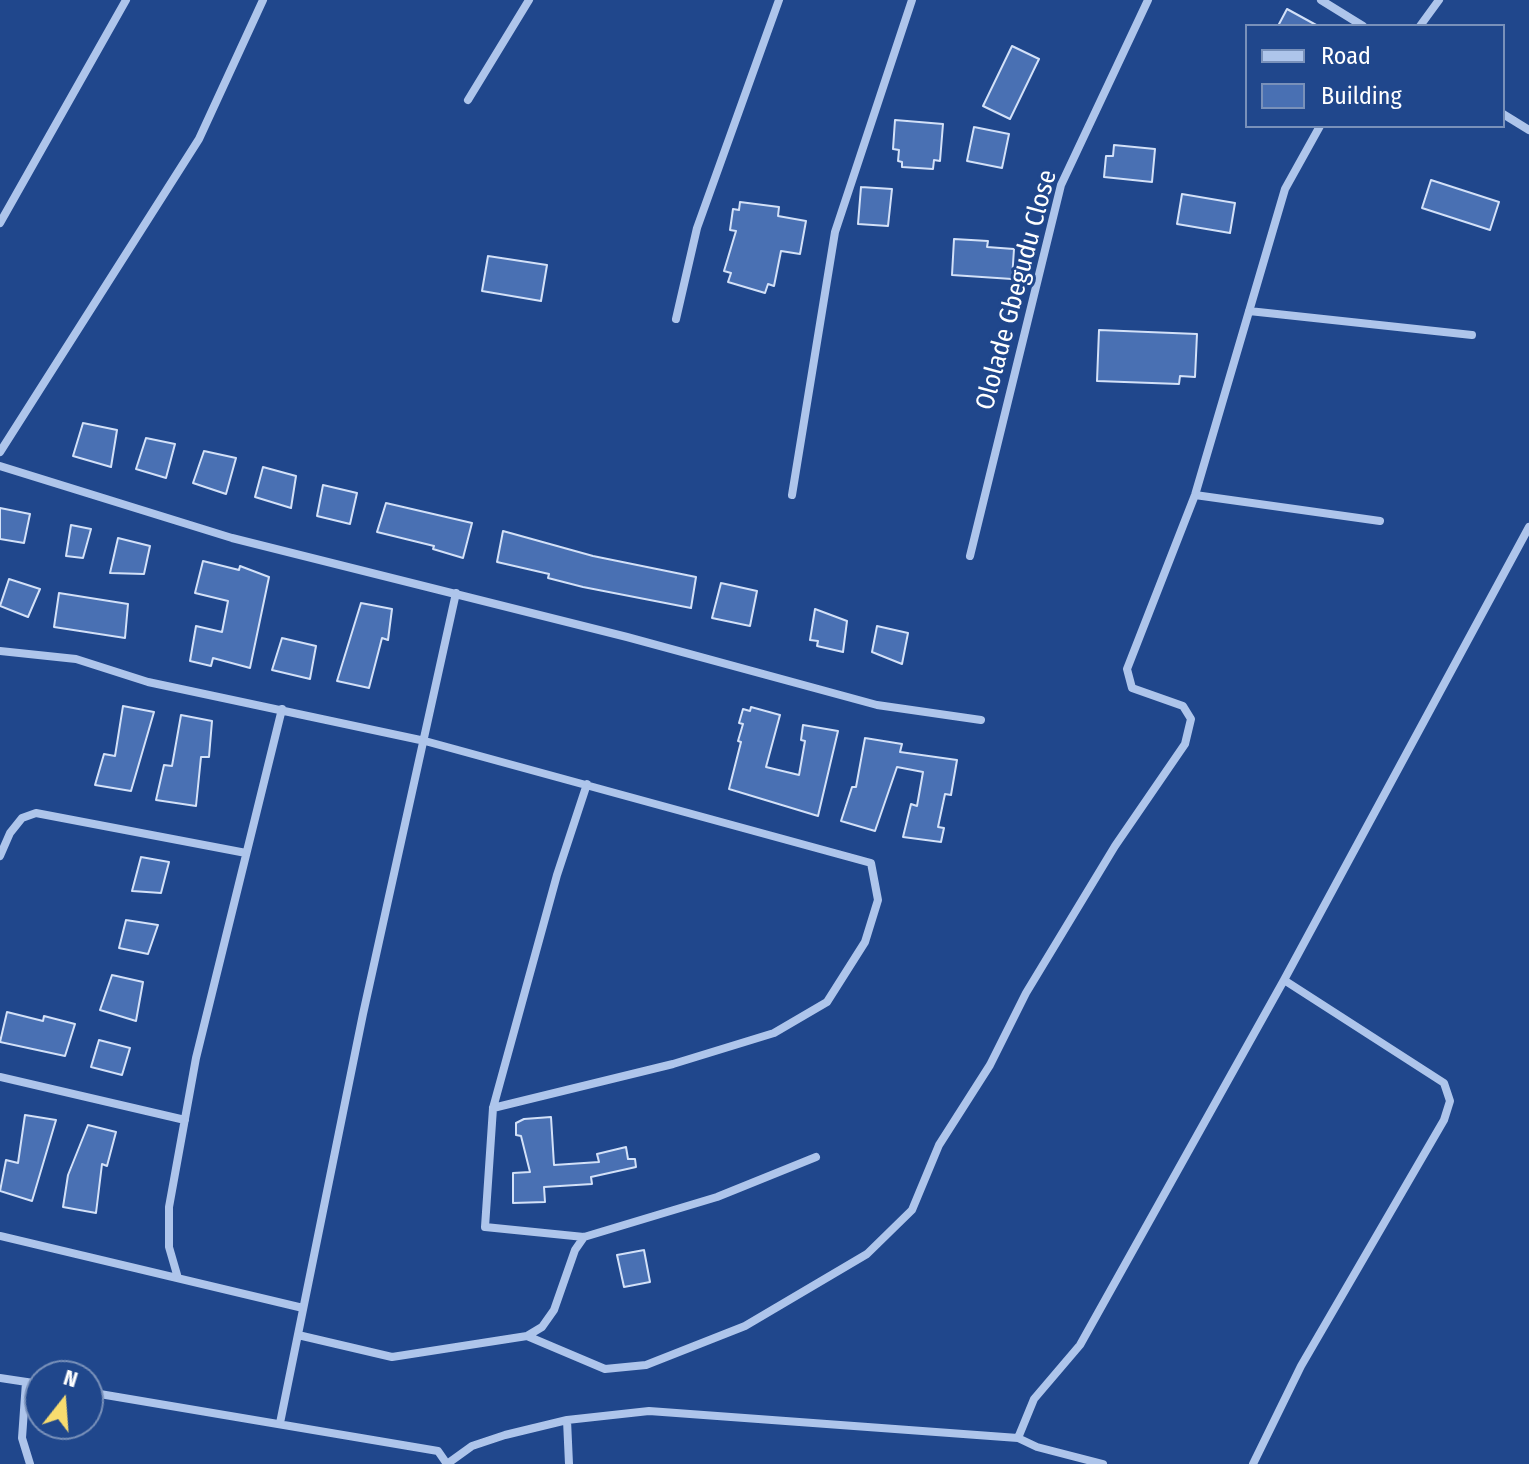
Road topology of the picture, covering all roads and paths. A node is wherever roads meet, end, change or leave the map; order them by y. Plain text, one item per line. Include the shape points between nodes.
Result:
1 (126, 0) edge
2 (263, 0) edge
3 (529, 0) edge
4 (779, 0) edge
5 (912, 0) edge
6 (1148, 0) edge
7 (1321, 0) edge
8 (1439, 0) edge
9 (1360, 24) edge
10 (1421, 24) edge
11 (468, 100) dead end
12 (1505, 115) edge
13 (1319, 128) edge
14 (1529, 130) edge
15 (0, 223) edge
16 (1249, 311) junction
17 (676, 319) dead end
18 (1472, 335) dead end
19 (0, 452) edge
20 (0, 466) edge
21 (792, 495) dead end
22 (1195, 495) junction
23 (1380, 521) dead end
24 (1529, 527) edge
25 (970, 556) dead end
26 (456, 593) junction
27 (0, 651) edge
28 (282, 709) junction
29 (981, 720) dead end
30 (425, 741) junction
31 (587, 784) junction
32 (246, 853) junction
33 (0, 856) edge
34 (1284, 980) junction
35 (0, 1077) edge
36 (493, 1108) junction
37 (185, 1120) junction
38 (816, 1157) dead end
39 (0, 1236) edge
40 (584, 1237) junction
41 (178, 1278) junction
42 (303, 1308) junction
43 (298, 1335) junction
44 (527, 1336) junction
45 (0, 1378) edge
46 (24, 1382) edge
47 (104, 1395) edge
48 (24, 1410) edge
49 (567, 1420) junction
50 (280, 1423) junction
51 (1018, 1438) junction
52 (30, 1464) edge
53 (447, 1464) edge
54 (569, 1464) edge
55 (1103, 1464) edge
56 (1253, 1464) edge

1 - 15 street
2 - 19 street via 199,139
3 - 11 street
4 - 17 street via 697,228
5 - 21 street via 835,232
6 - 25 street, Ololade Gbegudu Close via 1061,185
7 - 9 street
8 - 10 street
12 - 14 street
13 - 16 street via 1285,189
16 - 18 street
16 - 22 street
20 - 26 street via 232,538
22 - 23 street
22 - 44 street via 1127,669 1132,688 1183,706 1191,719 1185,744 1115,846 1026,993 990,1065 939,1145 912,1210 867,1254 745,1326 646,1365 605,1369
24 - 34 street
26 - 29 street via 877,705
26 - 30 street
27 - 28 street via 76,659 148,682
28 - 30 street
28 - 32 street
30 - 31 street
30 - 42 street
31 - 36 street
31 - 36 street via 871,863 878,900 865,942 827,1002 774,1033
32 - 33 street via 36,813 22,818
32 - 37 street
34 - 51 street via 1080,1345 1034,1399
34 - 56 street via 1444,1083 1450,1101 1444,1120 1301,1366
35 - 37 street
36 - 40 street via 485,1227
37 - 41 street via 169,1207 169,1247
38 - 40 street via 717,1197
39 - 41 street
40 - 44 street via 554,1310
41 - 42 street
42 - 43 street
43 - 44 street via 392,1357
43 - 50 street
45 - 46 street
47 - 50 street
48 - 52 street via 22,1438
49 - 51 street via 649,1411
49 - 53 street via 472,1446
49 - 54 street
50 - 53 street via 438,1451
51 - 55 street

